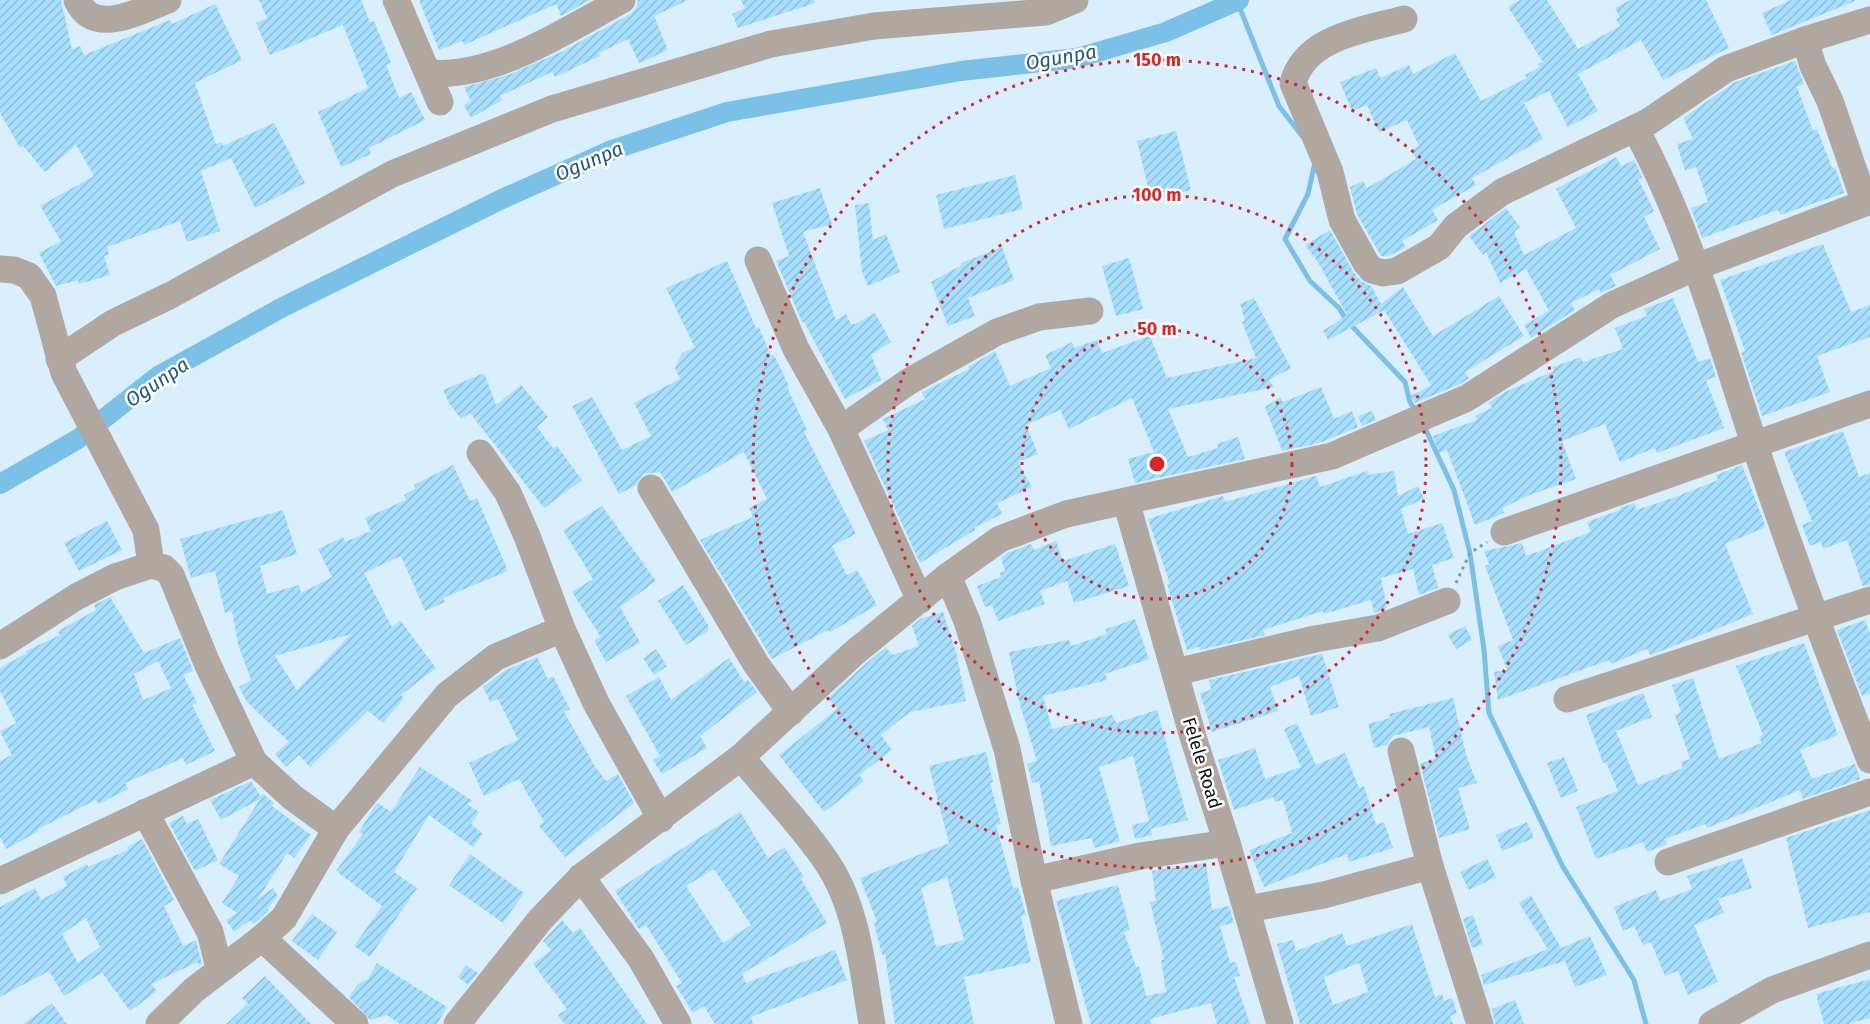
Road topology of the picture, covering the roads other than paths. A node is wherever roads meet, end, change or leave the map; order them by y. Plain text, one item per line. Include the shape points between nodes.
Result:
1 (77, 0) edge
2 (168, 0) edge
3 (396, 0) edge
4 (622, 0) edge
5 (1075, 0) edge
6 (1867, 14) edge
7 (1404, 20) dead end
8 (1805, 40) junction
9 (429, 74) junction
10 (440, 102) dead end
11 (1635, 128) junction
12 (1867, 202) edge
13 (758, 260) dead end
14 (1696, 267) junction
15 (0, 269) edge
16 (1090, 311) dead end
17 (62, 366) junction
18 (1870, 404) edge
19 (841, 429) junction
20 (1755, 446) junction
21 (480, 453) dead end
22 (651, 488) dead end
23 (1126, 501) junction
24 (1504, 532) road end
25 (151, 565) junction
26 (948, 576) junction
27 (920, 600) junction
28 (1870, 600) edge
29 (1447, 601) road end
30 (1816, 620) junction
31 (562, 629) junction
32 (0, 646) edge
33 (1176, 672) junction
34 (1567, 699) dead end
35 (791, 712) junction
36 (1401, 751) dead end
37 (741, 757) junction
38 (1870, 760) edge
39 (254, 762) junction
40 (1870, 792) edge
41 (145, 812) junction
42 (660, 819) junction
43 (336, 829) junction
44 (1227, 843) junction
45 (1668, 862) dead end
46 (1430, 866) junction
47 (581, 877) junction
48 (1034, 880) junction
49 (0, 881) edge
50 (1247, 909) junction
51 (262, 938) junction
52 (1870, 955) edge
53 (219, 968) junction
54 (159, 1024) edge
55 (355, 1024) edge
56 (457, 1024) edge
57 (678, 1024) edge
58 (872, 1024) edge
59 (1069, 1024) edge
60 (1280, 1024) edge
61 (1480, 1024) edge
62 (1712, 1024) edge

1 - 2 street via 92,17 110,21
3 - 9 street
4 - 9 street via 538,45 480,68 450,75
5 - 17 street via 1046,12 874,26 771,44 552,109 392,174 113,323
6 - 8 street
7 - 11 street via 1342,37 1311,52 1297,68 1293,83 1330,172 1342,220 1372,270 1397,271 1439,248 1456,226 1503,192
8 - 11 street via 1726,69
8 - 12 street
9 - 10 street
11 - 14 street via 1653,160
12 - 14 street
13 - 19 street via 796,349
14 - 20 street
14 - 23 street via 1612,305 1467,398 1421,420 1332,456
15 - 17 street via 29,276 43,296
16 - 19 street via 1039,316 997,332 908,382
17 - 25 street via 146,530
18 - 20 street
19 - 27 street
20 - 24 street
20 - 30 street
21 - 31 street via 508,494
22 - 35 street via 756,664
23 - 26 street via 1066,514 1000,539
23 - 33 street, Felele Road
25 - 32 street via 115,577 76,597
25 - 39 street via 164,568 171,575
26 - 27 street
26 - 48 street via 967,621 1008,749
27 - 35 street via 854,653
28 - 30 street
29 - 33 street via 1378,628
30 - 34 street
30 - 38 street
31 - 42 street via 596,703
31 - 43 street via 496,657 447,695
33 - 44 street, Felele Road
35 - 37 street
36 - 46 street
37 - 42 street
37 - 58 street via 829,865 841,889 854,931
39 - 41 street
39 - 43 street via 292,797
40 - 45 street
41 - 49 street
41 - 53 street via 210,932
42 - 47 street
43 - 51 street via 284,918
44 - 48 street via 1140,856
44 - 50 street, Felele Road
46 - 50 street via 1324,895
46 - 61 street
47 - 56 street via 540,920
47 - 57 street via 641,959
48 - 59 street
50 - 60 street, Felele Road
51 - 53 street
51 - 55 street
52 - 62 street via 1772,990
53 - 54 street

